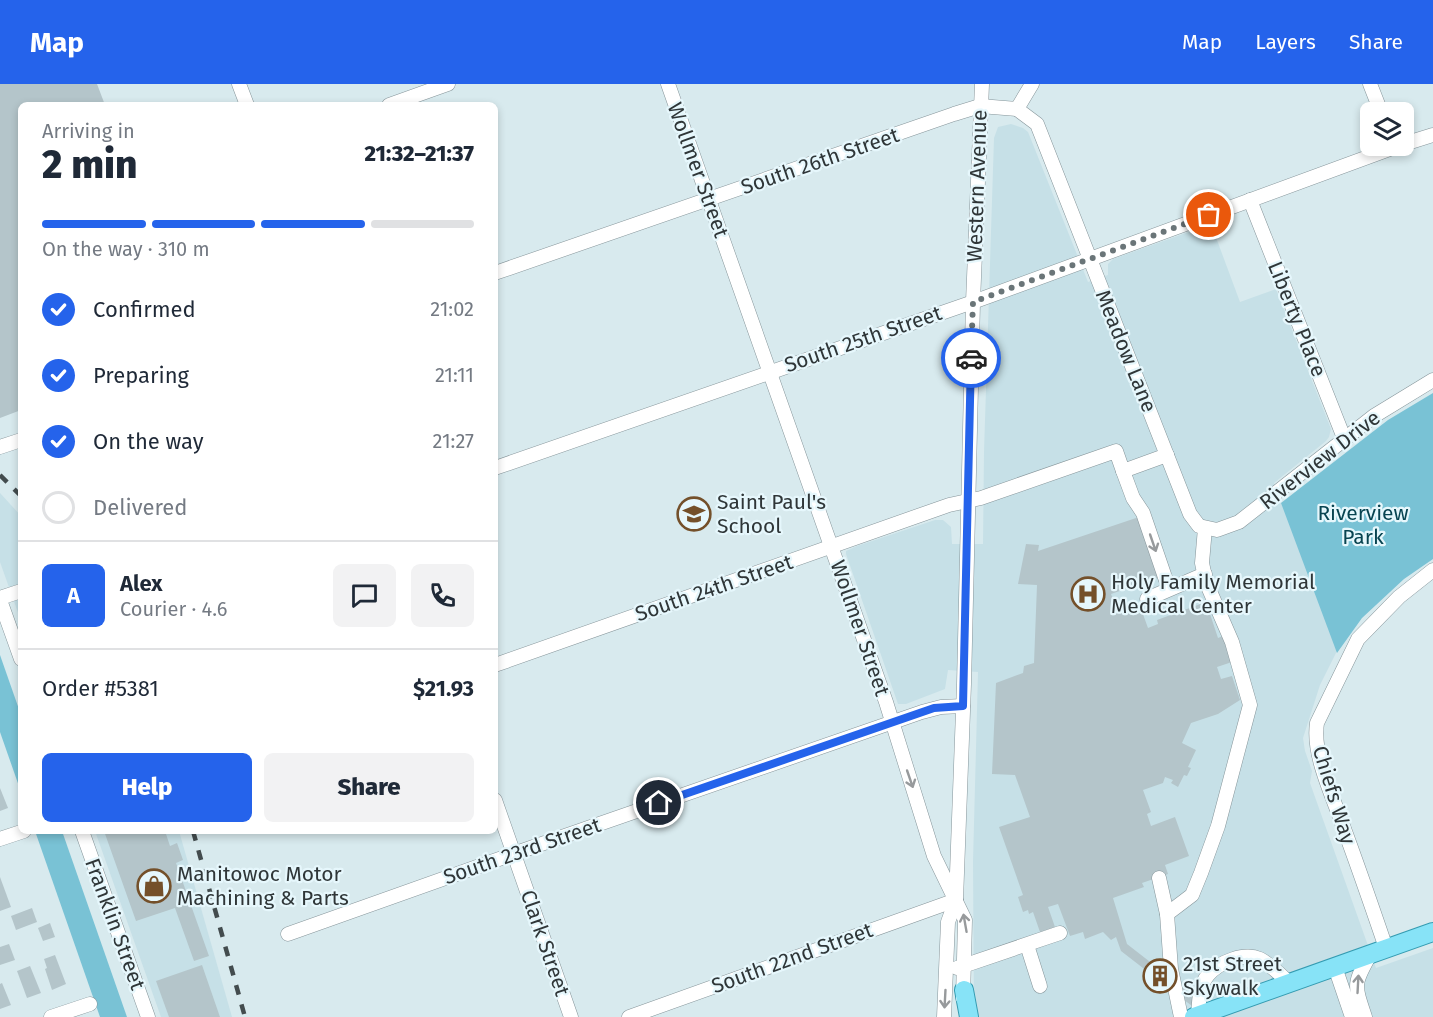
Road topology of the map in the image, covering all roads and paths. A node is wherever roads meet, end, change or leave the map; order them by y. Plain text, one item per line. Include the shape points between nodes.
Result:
1 (239, 84) edge
2 (448, 84) edge
3 (668, 84) edge
4 (982, 84) edge
5 (1032, 84) edge
6 (1370, 84) edge
7 (245, 102) edge
8 (397, 102) edge
9 (1377, 102) edge
10 (980, 106) junction
11 (1017, 109) junction
12 (1433, 135) edge
13 (1414, 140) edge
14 (1368, 156) edge
15 (710, 199) junction
16 (1250, 200) junction
17 (1090, 259) junction
18 (498, 272) edge
19 (973, 302) junction
20 (770, 372) junction
21 (1433, 380) edge
22 (1344, 438) junction
23 (18, 441) edge
24 (0, 447) edge
25 (1167, 455) junction
26 (498, 467) edge
27 (1123, 471) junction
28 (967, 501) junction
29 (1205, 528) junction
30 (831, 546) junction
31 (1433, 570) edge
32 (1205, 574) junction
33 (1169, 589) junction
34 (18, 592) edge
35 (0, 599) edge
36 (1147, 599) dead end
37 (17, 637) edge
38 (498, 664) edge
39 (963, 706) junction
40 (892, 723) junction
41 (498, 809) edge
42 (18, 833) edge
43 (83, 834) edge
44 (0, 840) edge
45 (513, 853) junction
46 (1158, 878) dead end
47 (956, 900) junction
48 (1167, 914) junction
49 (1433, 932) edge
50 (1060, 933) dead end
51 (288, 934) dead end
52 (1027, 945) junction
53 (1379, 951) junction
54 (965, 966) junction
55 (1335, 967) junction
56 (946, 971) junction
57 (1289, 983) junction
58 (1040, 986) dead end
59 (964, 990) junction
60 (90, 1004) dead end
61 (51, 1017) edge
62 (148, 1017) edge
63 (571, 1017) edge
64 (629, 1017) edge
65 (944, 1017) edge
66 (962, 1017) edge
67 (969, 1017) edge
68 (1191, 1017) edge
69 (1352, 1017) edge
70 (1365, 1017) edge

1 - 7 street
2 - 8 street
3 - 15 street, Wollmer Street
4 - 10 street, Western Avenue
5 - 11 street
6 - 9 street
10 - 11 street, South 26th Street
10 - 15 street, South 26th Street
10 - 19 street, Western Avenue
11 - 17 street, Meadow Lane via 1037,124
12 - 13 street, South 25th Street
14 - 16 street, South 25th Street
15 - 18 street, South 26th Street
15 - 20 street, Wollmer Street
16 - 17 street, South 25th Street
16 - 22 street, Liberty Place
17 - 19 street, South 25th Street
17 - 25 street, Meadow Lane
19 - 20 street, South 25th Street
19 - 28 street, Western Avenue
20 - 26 street, South 25th Street
20 - 30 street, Wollmer Street
21 - 22 street, Riverview Drive
22 - 29 street, Riverview Drive via 1239,522 1223,529
23 - 24 street
25 - 27 street
25 - 29 street, Meadow Lane via 1193,521
27 - 28 street, South 24th Street via 1116,451
27 -> 33 street via 1143,513
28 - 30 street, South 24th Street
28 - 39 street, Western Avenue
29 - 32 street
30 - 38 street, South 24th Street
30 - 40 street, Wollmer Street
31 - 53 street, Chiefs Way via 1399,597 1358,639 1317,723 1318,749
32 - 33 street
32 - 48 street via 1232,642 1250,705 1218,826 1201,873 1192,895
33 - 36 street
34 - 35 street
35 - 37 street
39 - 40 street, South 23rd Street via 938,707
39 - 47 street, Western Avenue
40 - 45 street, South 23rd Street
40 -> 47 street, Wollmer Street via 933,856
41 - 45 street, Clark Street
42 - 44 street
43 - 62 street, Franklin Street
45 - 51 street, South 23rd Street
45 - 63 street, Clark Street
46 - 48 street
54 -> 47 street, Western Avenue via 966,923
47 - 56 street, Western Avenue via 949,918
47 - 64 street, South 22nd Street
48 - 68 street via 1176,1000
49 - 53 main road
50 - 52 street
52 - 54 street
52 - 58 street
53 - 55 main road
70 -> 53 street via 1356,989 1358,976
54 - 56 street
54 - 59 street, Western Avenue
55 - 57 main road
55 - 69 street
56 -> 65 street, Western Avenue
57 - 68 main road
57 - 68 street via 1259,959 1230,960 1208,975
59 - 66 street, Western Avenue
59 - 67 main road
60 - 61 street

